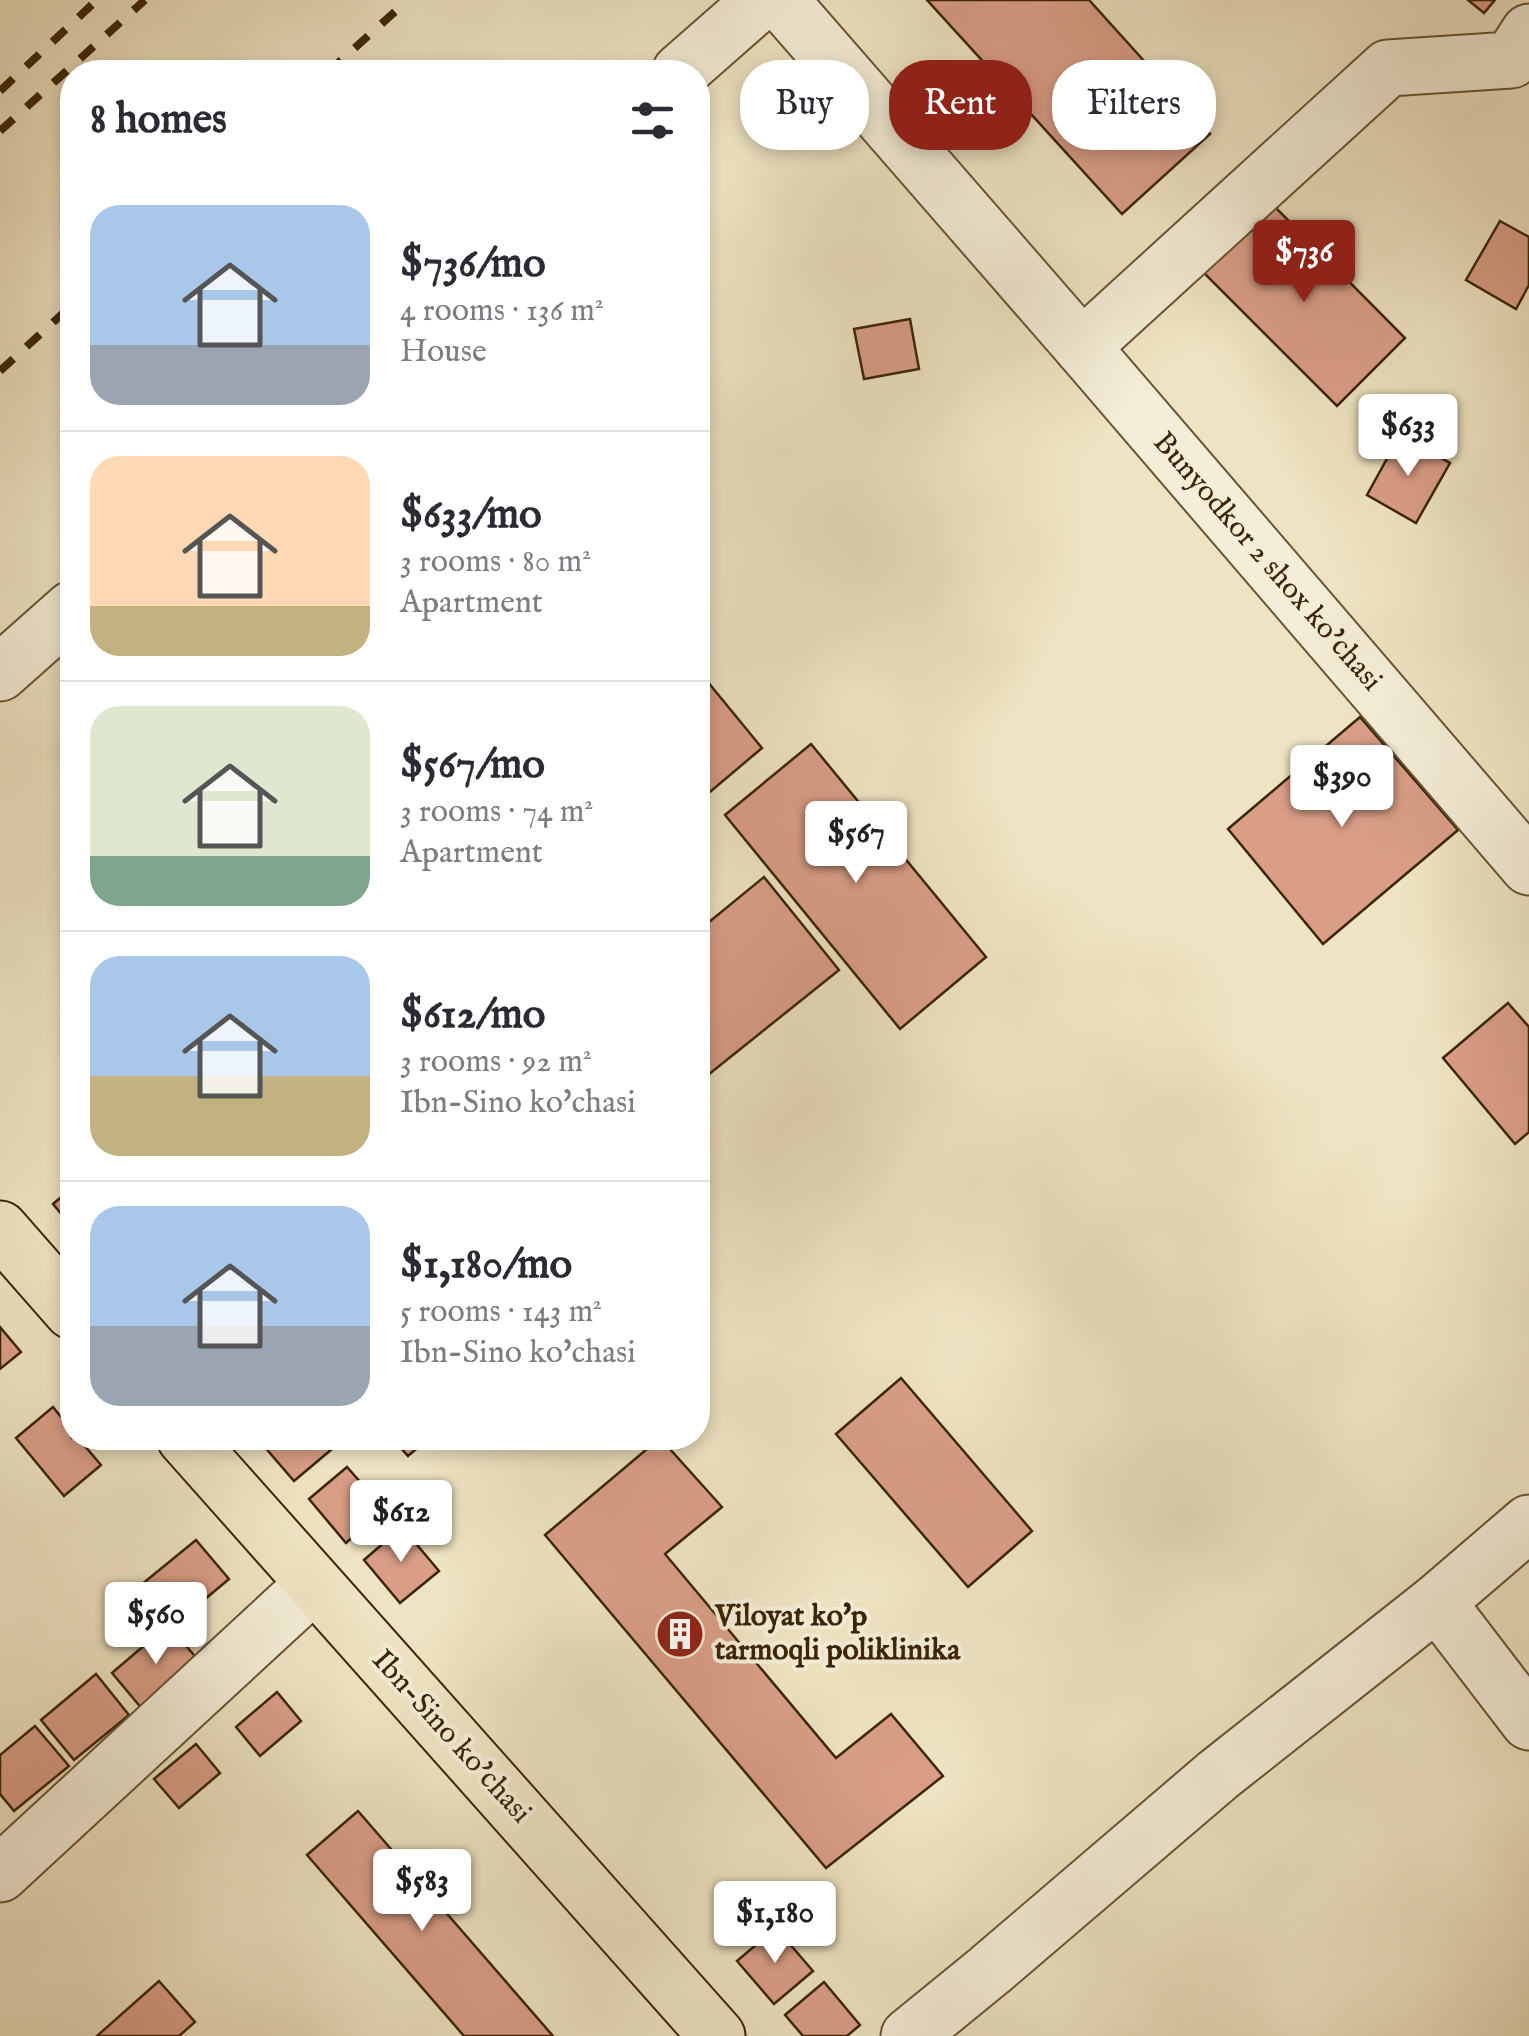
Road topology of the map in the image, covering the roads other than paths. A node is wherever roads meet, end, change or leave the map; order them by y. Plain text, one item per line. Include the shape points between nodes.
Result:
1 (762, 0) edge
2 (780, 0) edge
3 (1529, 32) edge
4 (694, 60) edge
5 (1082, 347) junction
6 (60, 620) edge
7 (0, 673) edge
8 (1529, 867) edge
9 (0, 1229) edge
10 (60, 1297) edge
11 (195, 1450) edge
12 (1529, 1523) edge
13 (314, 1584) junction
14 (1437, 1602) junction
15 (1529, 1722) edge
16 (0, 1874) edge
17 (717, 2036) edge
18 (909, 2036) edge

1 - 4 street
2 - 5 street, Bunyodkor 2 shox ko'chasi
3 - 5 street via 1511,60 1388,68
5 - 8 street, Bunyodkor 2 shox ko'chasi
6 - 7 street
9 - 10 main road
11 - 13 main road, Ibn-Sino ko'chasi
12 - 14 street
13 - 16 street
13 - 17 main road, Ibn-Sino ko'chasi
14 - 15 street
14 - 18 street via 1218,1774

